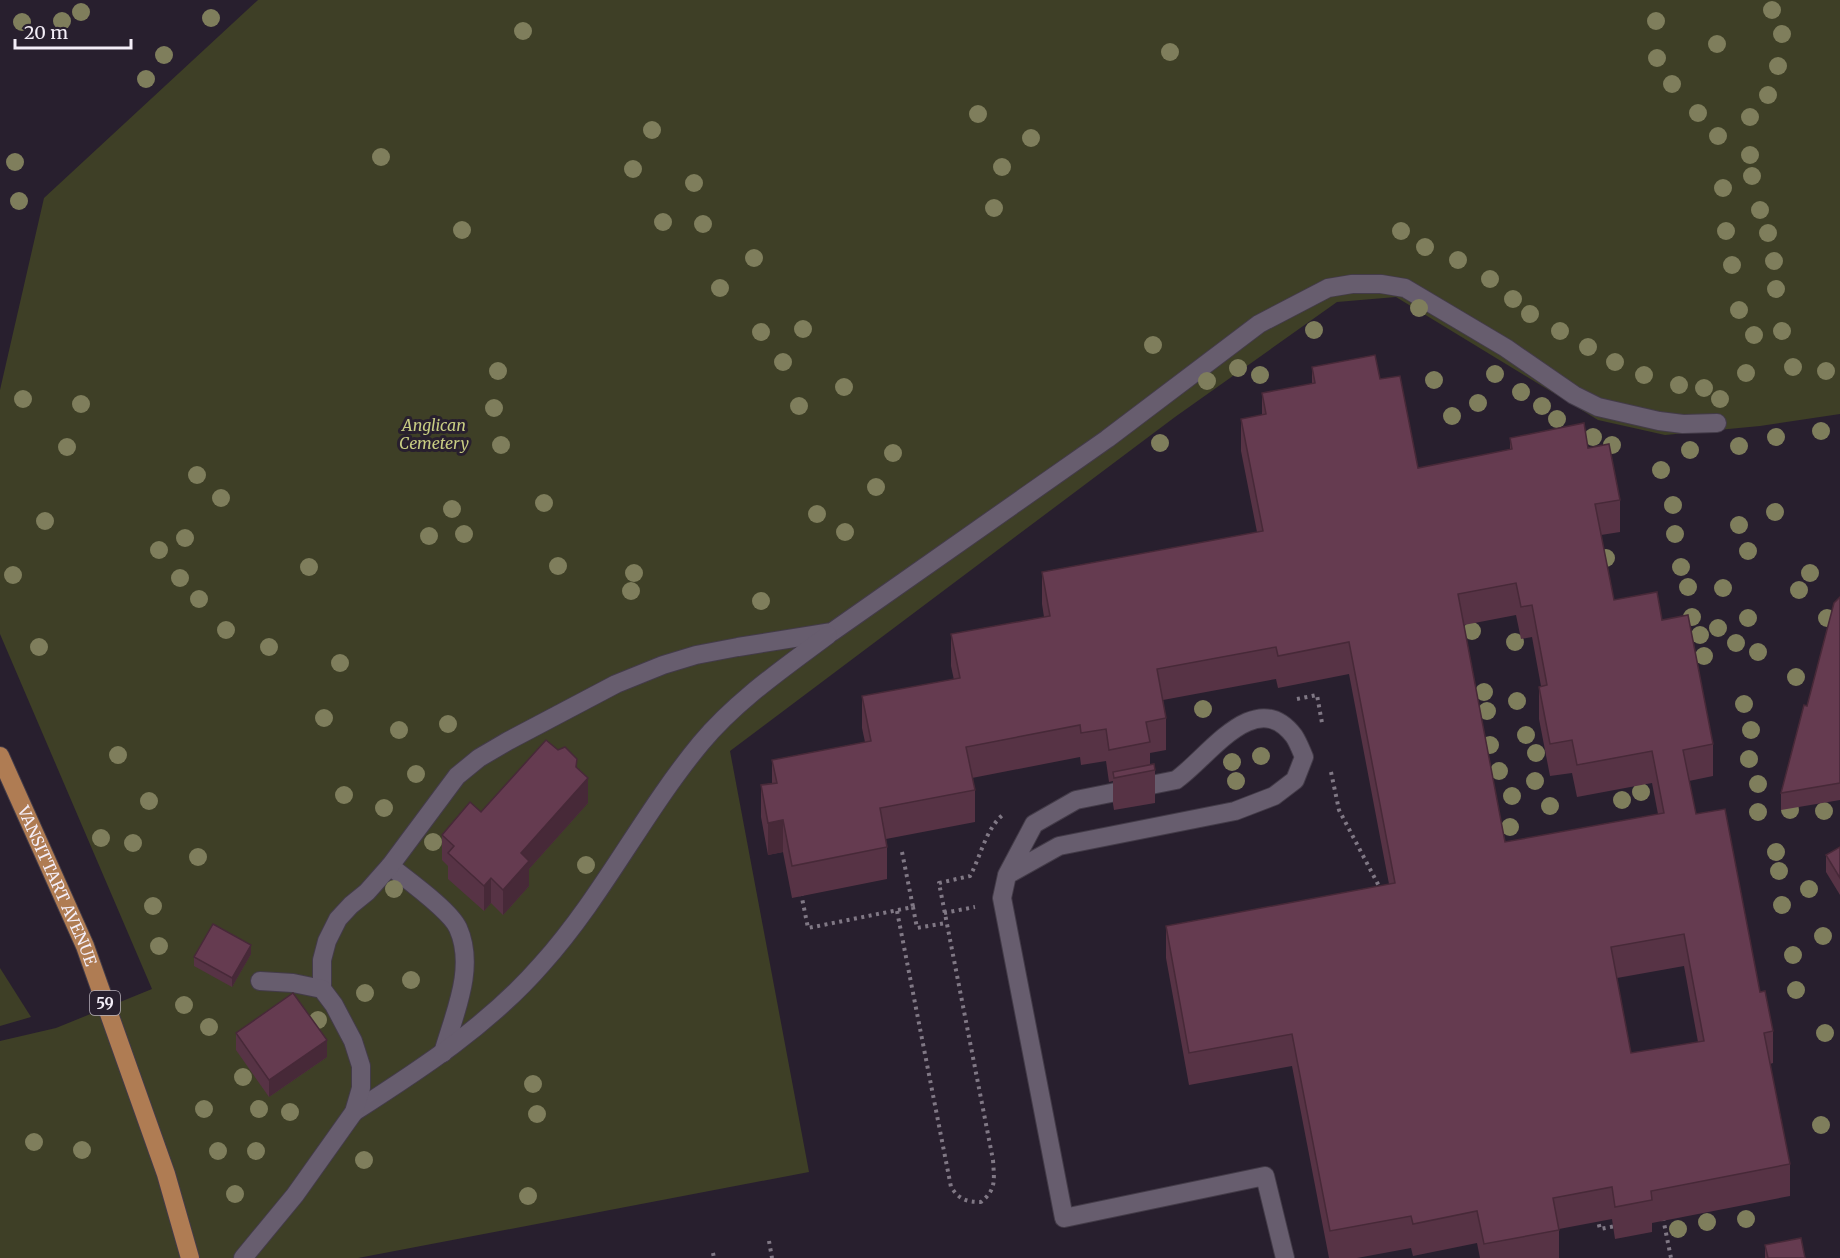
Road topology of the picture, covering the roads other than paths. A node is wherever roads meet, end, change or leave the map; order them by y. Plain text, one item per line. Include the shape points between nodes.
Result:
1 (1718, 423) dead end
2 (832, 632) junction
3 (0, 756) edge
4 (390, 866) junction
5 (1007, 875) junction
6 (260, 981) dead end
7 (322, 989) junction
8 (442, 1053) junction
9 (354, 1112) junction
10 (190, 1258) edge
11 (243, 1258) edge
12 (1285, 1258) edge

1 - 2 lane via 1659,421 1598,407 1405,288 1352,284 1328,288 1259,324 1107,439
2 - 4 lane via 663,664 508,741 457,776
2 - 8 lane via 746,698 701,742 543,964 491,1015
3 - 10 main road, VANSITTART AVENUE / 59 via 85,946 166,1174
4 - 7 lane via 338,920 324,950
4 - 8 lane via 458,927 465,975
5 - 5 lane via 1059,846 1235,812 1274,796 1295,780 1304,757 1295,737 1279,720 1258,718 1239,725 1176,780 1077,800 1034,824
5 - 12 lane via 1002,902 1064,1218 1265,1176
6 - 7 lane
7 - 9 lane via 353,1041 361,1066 361,1088
8 - 9 lane
9 - 11 lane via 295,1195

